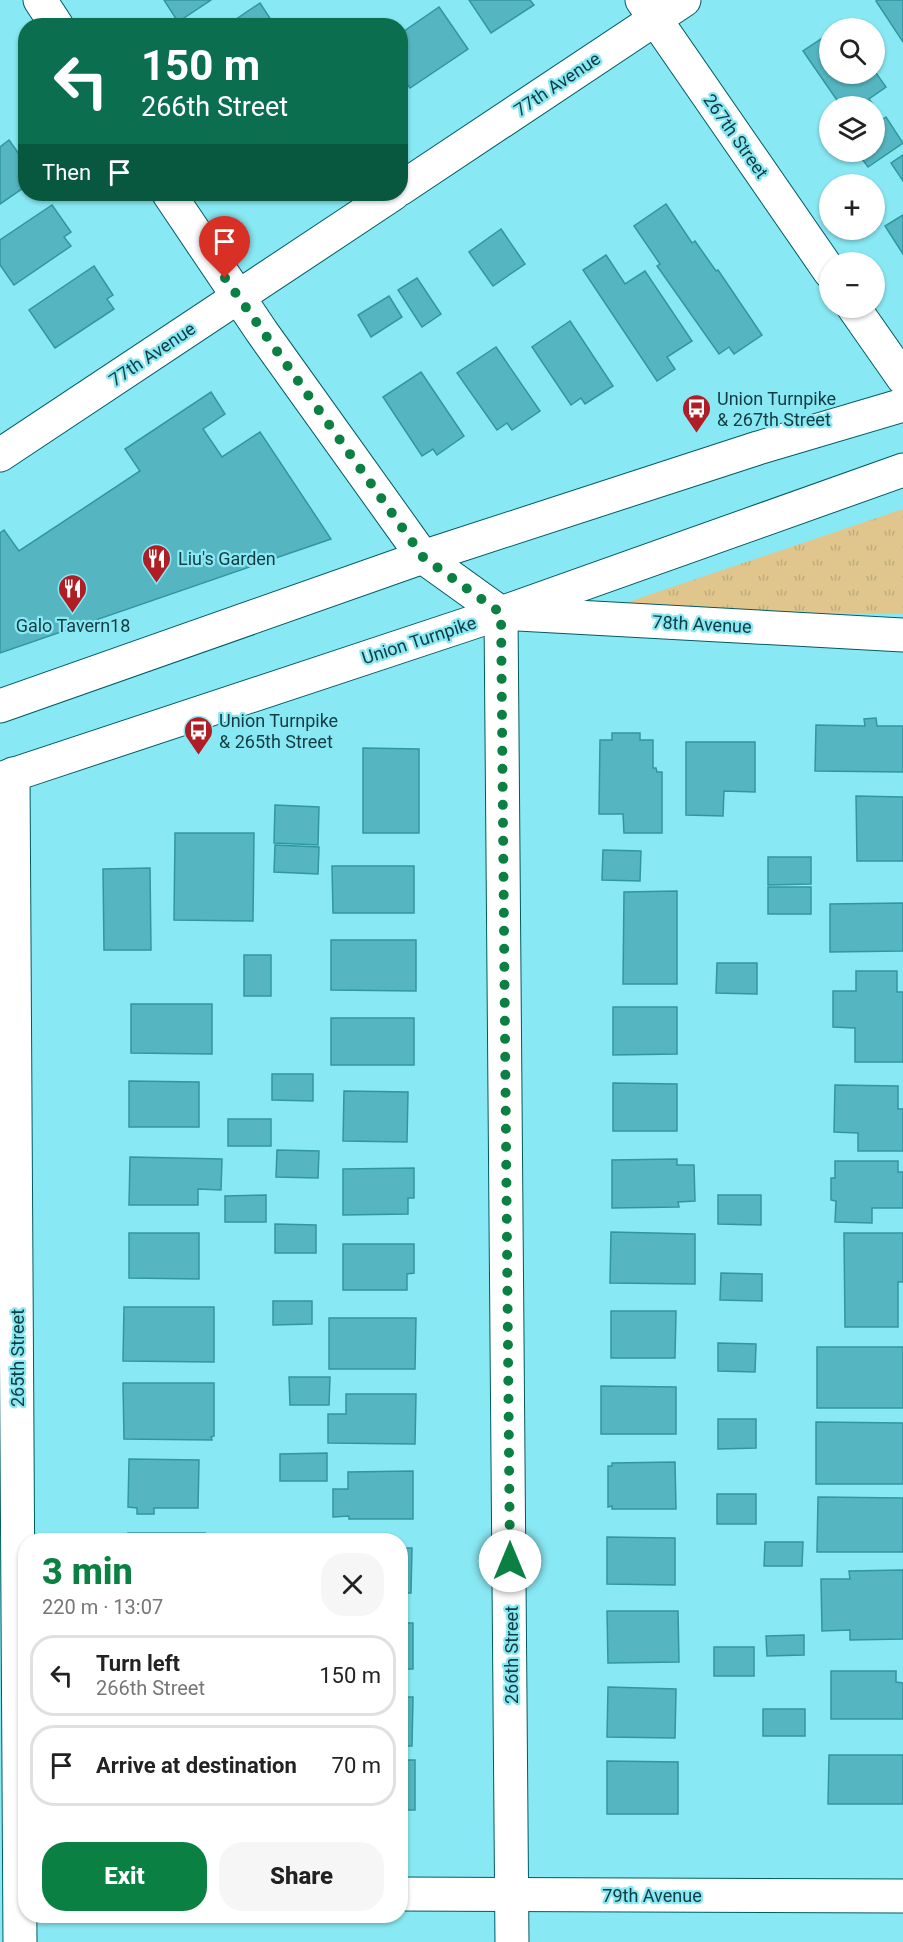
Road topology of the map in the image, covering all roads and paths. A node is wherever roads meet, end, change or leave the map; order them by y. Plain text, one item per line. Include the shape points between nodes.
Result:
1 (40, 0) edge
2 (684, 0) edge
3 (648, 10) edge
4 (52, 18) edge
5 (408, 183) edge
6 (174, 201) edge
7 (382, 201) edge
8 (819, 256) edge
9 (237, 297) junction
10 (861, 318) edge
11 (903, 378) edge
12 (903, 405) edge
13 (0, 455) edge
14 (903, 470) edge
15 (423, 557) junction
16 (501, 613) junction
17 (903, 635) edge
18 (0, 706) edge
19 (7, 776) edge
20 (15, 1893) edge
21 (408, 1894) edge
22 (513, 1894) junction
23 (903, 1896) edge
24 (18, 1922) edge
25 (18, 1923) edge
26 (20, 1942) edge
27 (512, 1942) edge

1 - 4 street
2 - 3 street, 77th Avenue
3 - 5 street, 77th Avenue
3 - 8 street, 267th Street
6 - 9 street
7 - 9 street, 77th Avenue
9 - 13 street, 77th Avenue
9 - 15 street
10 - 11 street
12 - 15 street
14 - 16 street, Union Turnpike
15 - 16 street
15 - 18 street
16 - 17 street, 78th Avenue
16 - 19 street, Union Turnpike
16 - 22 street, 266th Street
19 - 20 street, 265th Street
20 - 24 street, 265th Street
21 - 22 street, 79th Avenue
22 - 23 street, 79th Avenue
22 - 27 street, 266th Street
25 - 26 street, 265th Street

